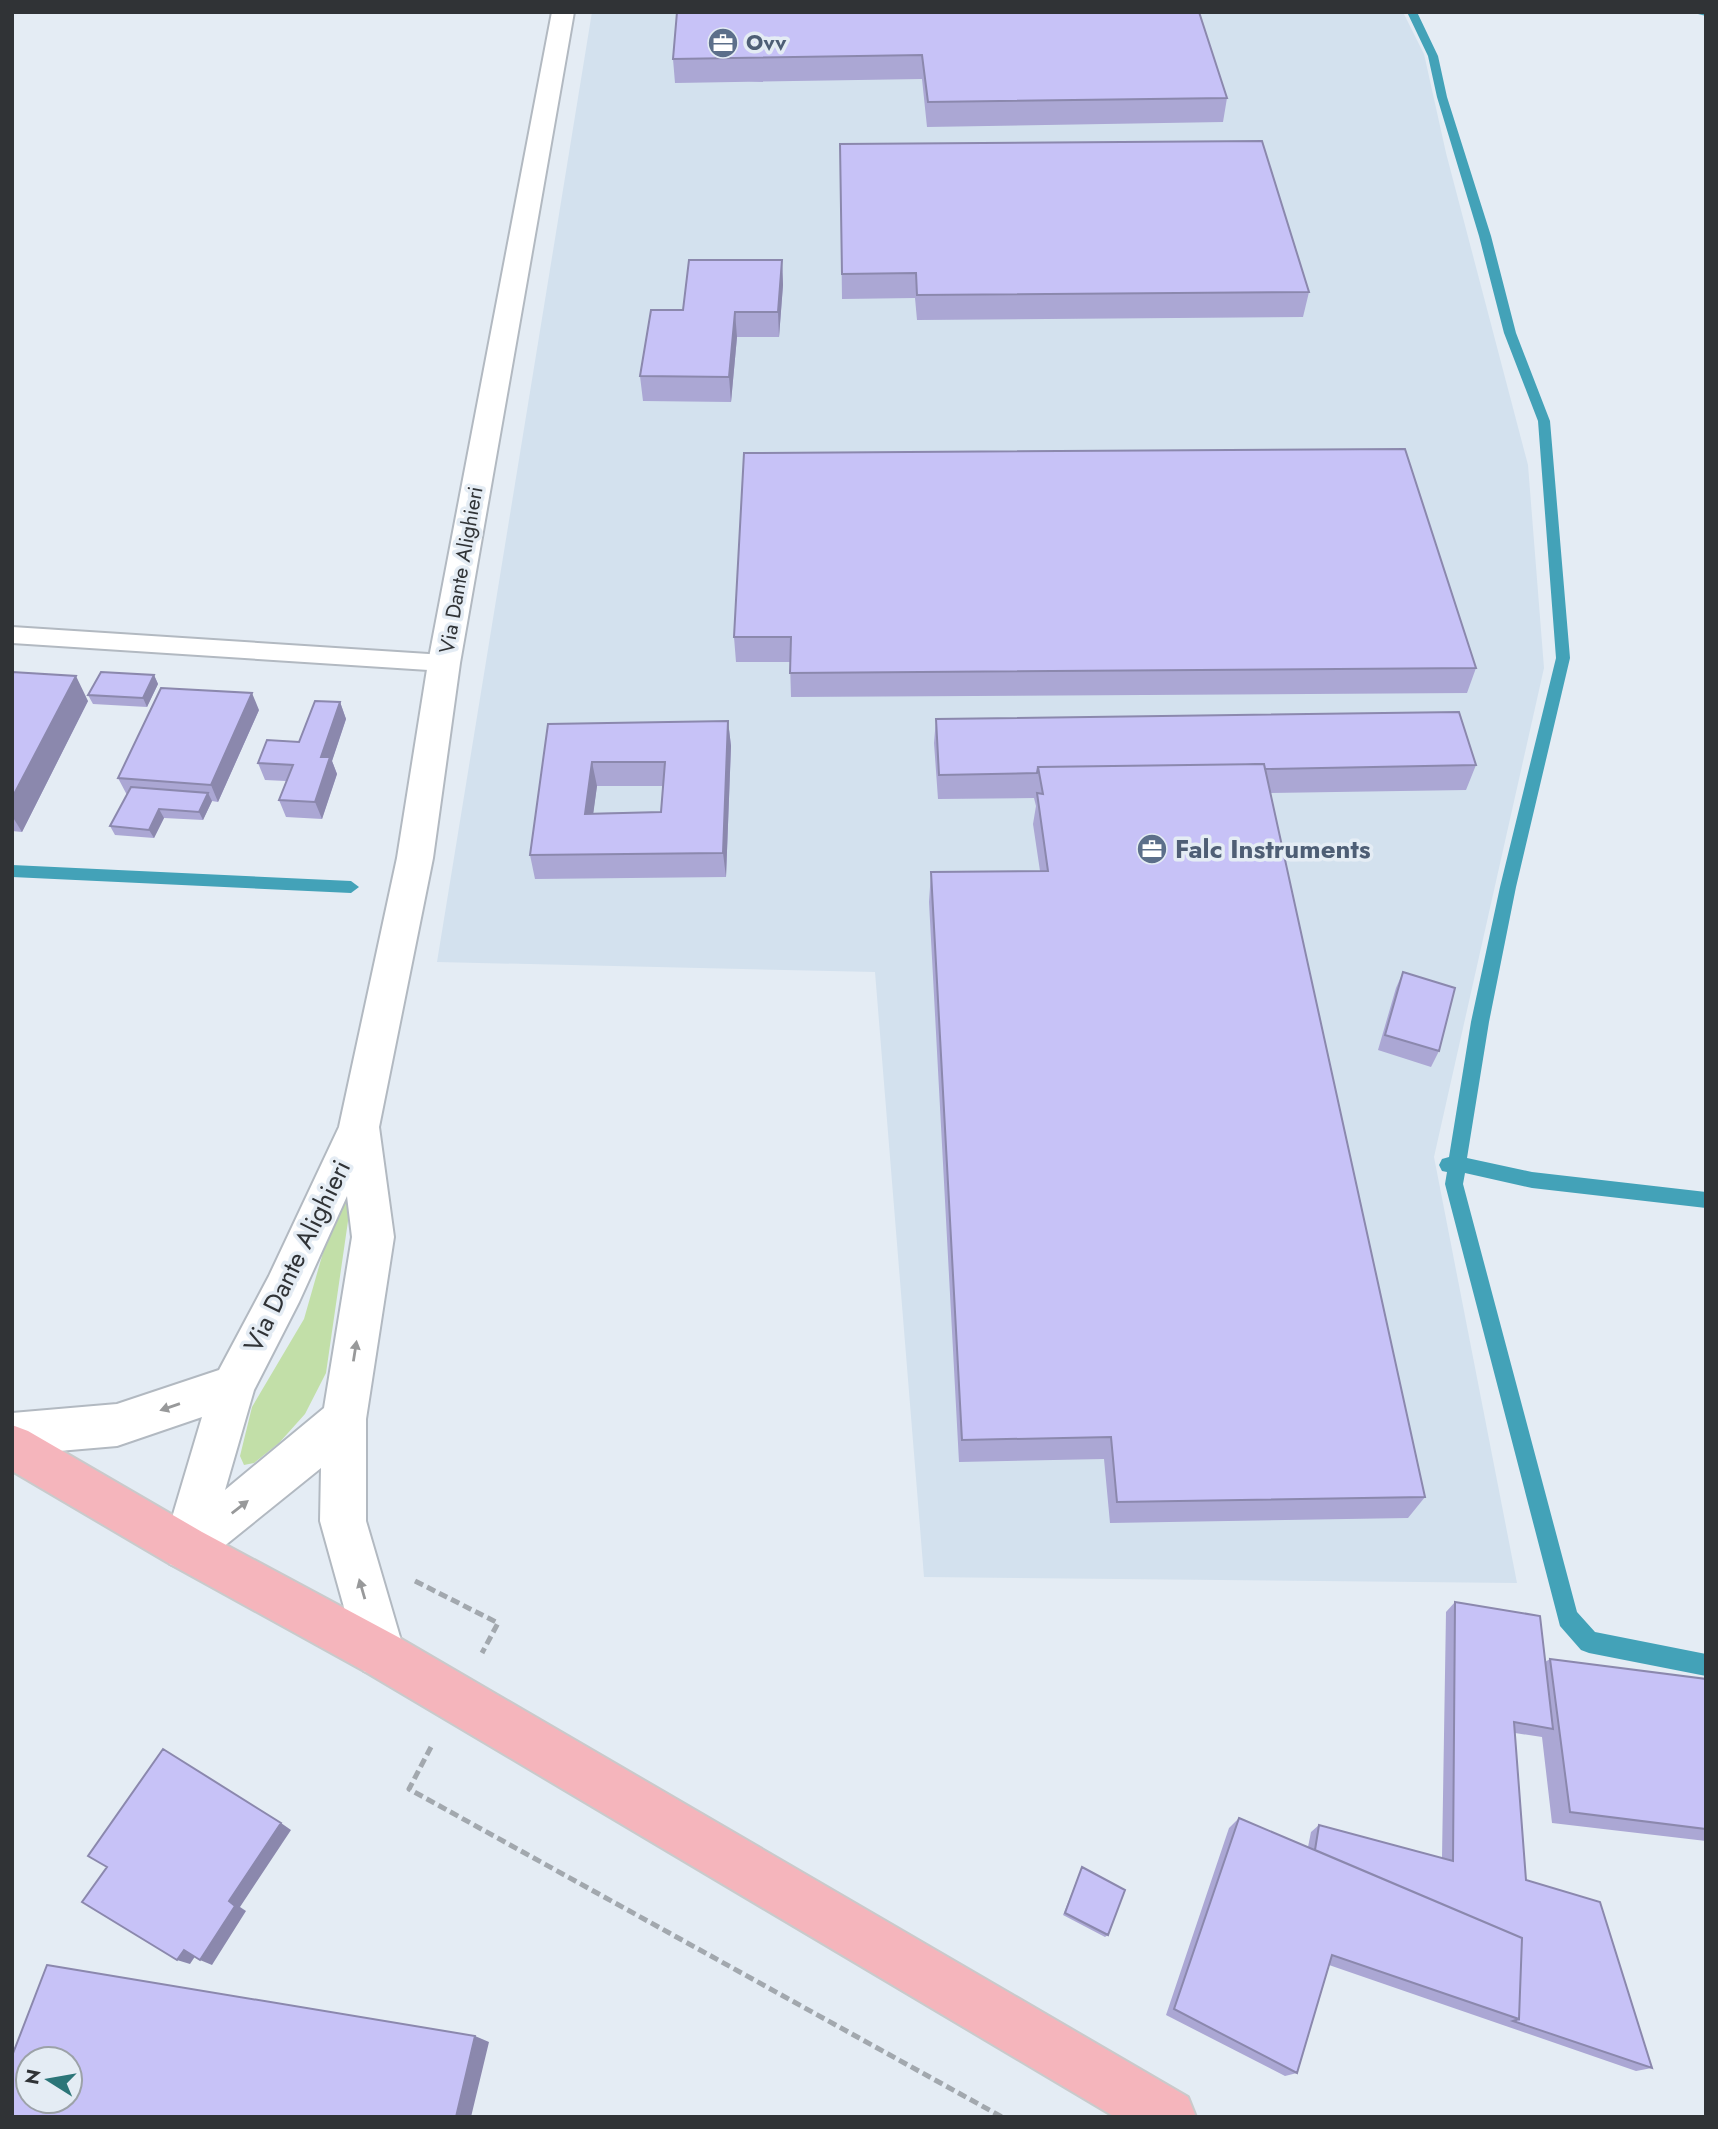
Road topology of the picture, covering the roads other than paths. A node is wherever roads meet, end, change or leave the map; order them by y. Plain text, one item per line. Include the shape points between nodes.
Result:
1 (563, 12) edge
2 (12, 635) edge
3 (444, 663) junction
4 (359, 1127) junction
5 (234, 1385) junction
6 (344, 1419) junction
7 (12, 1434) edge
8 (12, 1446) edge
9 (186, 1548) junction
10 (381, 1654) junction
11 (1168, 2117) edge

1 - 3 street, Via Dante Alighieri
2 - 3 lane
3 - 4 street, Via Dante Alighieri via 415,858
4 - 5 street, Via Dante Alighieri
6 -> 4 street, Via Dante Alighieri via 373,1237
5 -> 7 street, Via Dante Alighieri via 117,1425
5 - 9 street, Via Dante Alighieri
9 -> 6 street
10 -> 6 street, Via Dante Alighieri via 342,1521
8 - 9 main road
9 - 10 main road
10 - 11 main road

